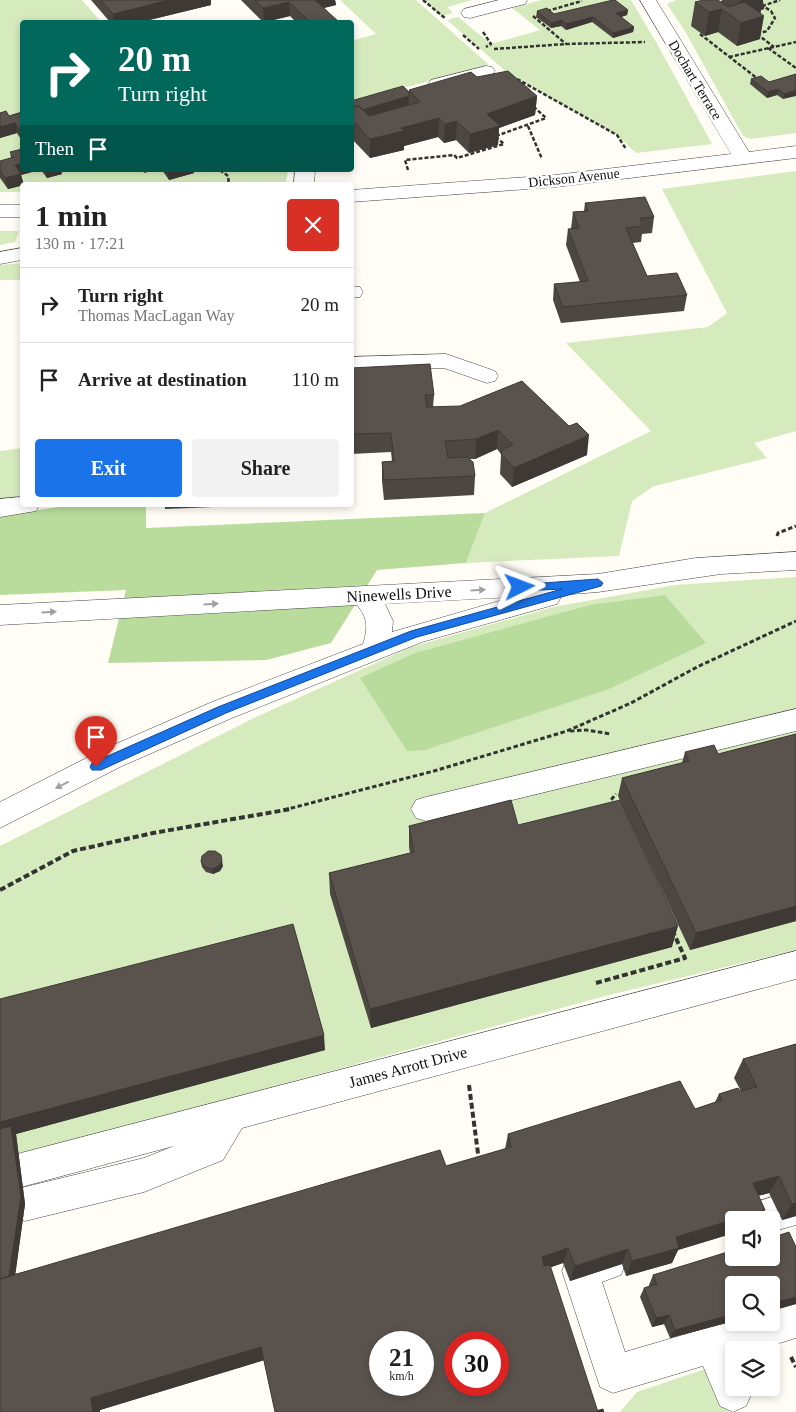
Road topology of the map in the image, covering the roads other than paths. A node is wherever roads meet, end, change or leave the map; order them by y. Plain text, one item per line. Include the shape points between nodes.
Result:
1 (520, 0) edge
2 (648, 0) edge
3 (470, 14) dead end
4 (486, 71) dead end
5 (418, 89) edge
6 (796, 152) edge
7 (744, 158) junction
8 (354, 196) edge
9 (0, 211) edge
10 (20, 211) edge
11 (20, 254) edge
12 (0, 258) edge
13 (354, 364) edge
14 (487, 376) dead end
15 (20, 506) edge
16 (0, 508) edge
17 (796, 561) edge
18 (598, 583) junction
19 (364, 596) junction
20 (0, 615) edge
21 (374, 650) junction
22 (796, 720) edge
23 (426, 809) dead end
24 (0, 816) edge
25 (796, 965) edge
26 (232, 1113) junction
27 (20, 1170) dead end
28 (796, 1207) edge
29 (10, 1209) edge
30 (780, 1212) edge
31 (636, 1254) edge
32 (796, 1320) edge
33 (713, 1344) junction
34 (725, 1373) edge

1 - 3 street
2 - 7 street, Dochart Terrace
4 - 5 street
6 - 7 street, Dickson Avenue
7 - 8 street, Dickson Avenue via 555,181
9 - 10 street
11 - 12 street
13 - 14 street via 446,361
15 - 16 street
17 - 18 street, Ninewells Drive via 750,561
19 -> 18 street, Ninewells Drive
18 - 21 street via 415,634
20 -> 19 street, Ninewells Drive
19 - 21 street via 376,609 381,630
21 -> 24 street via 112,758
22 - 23 street
25 - 26 street, James Arrott Drive
26 - 27 street, James Arrott Drive
26 - 29 street via 212,1148 144,1175
28 - 30 street
31 - 33 street via 580,1271 613,1374
32 - 33 street
33 - 34 street

